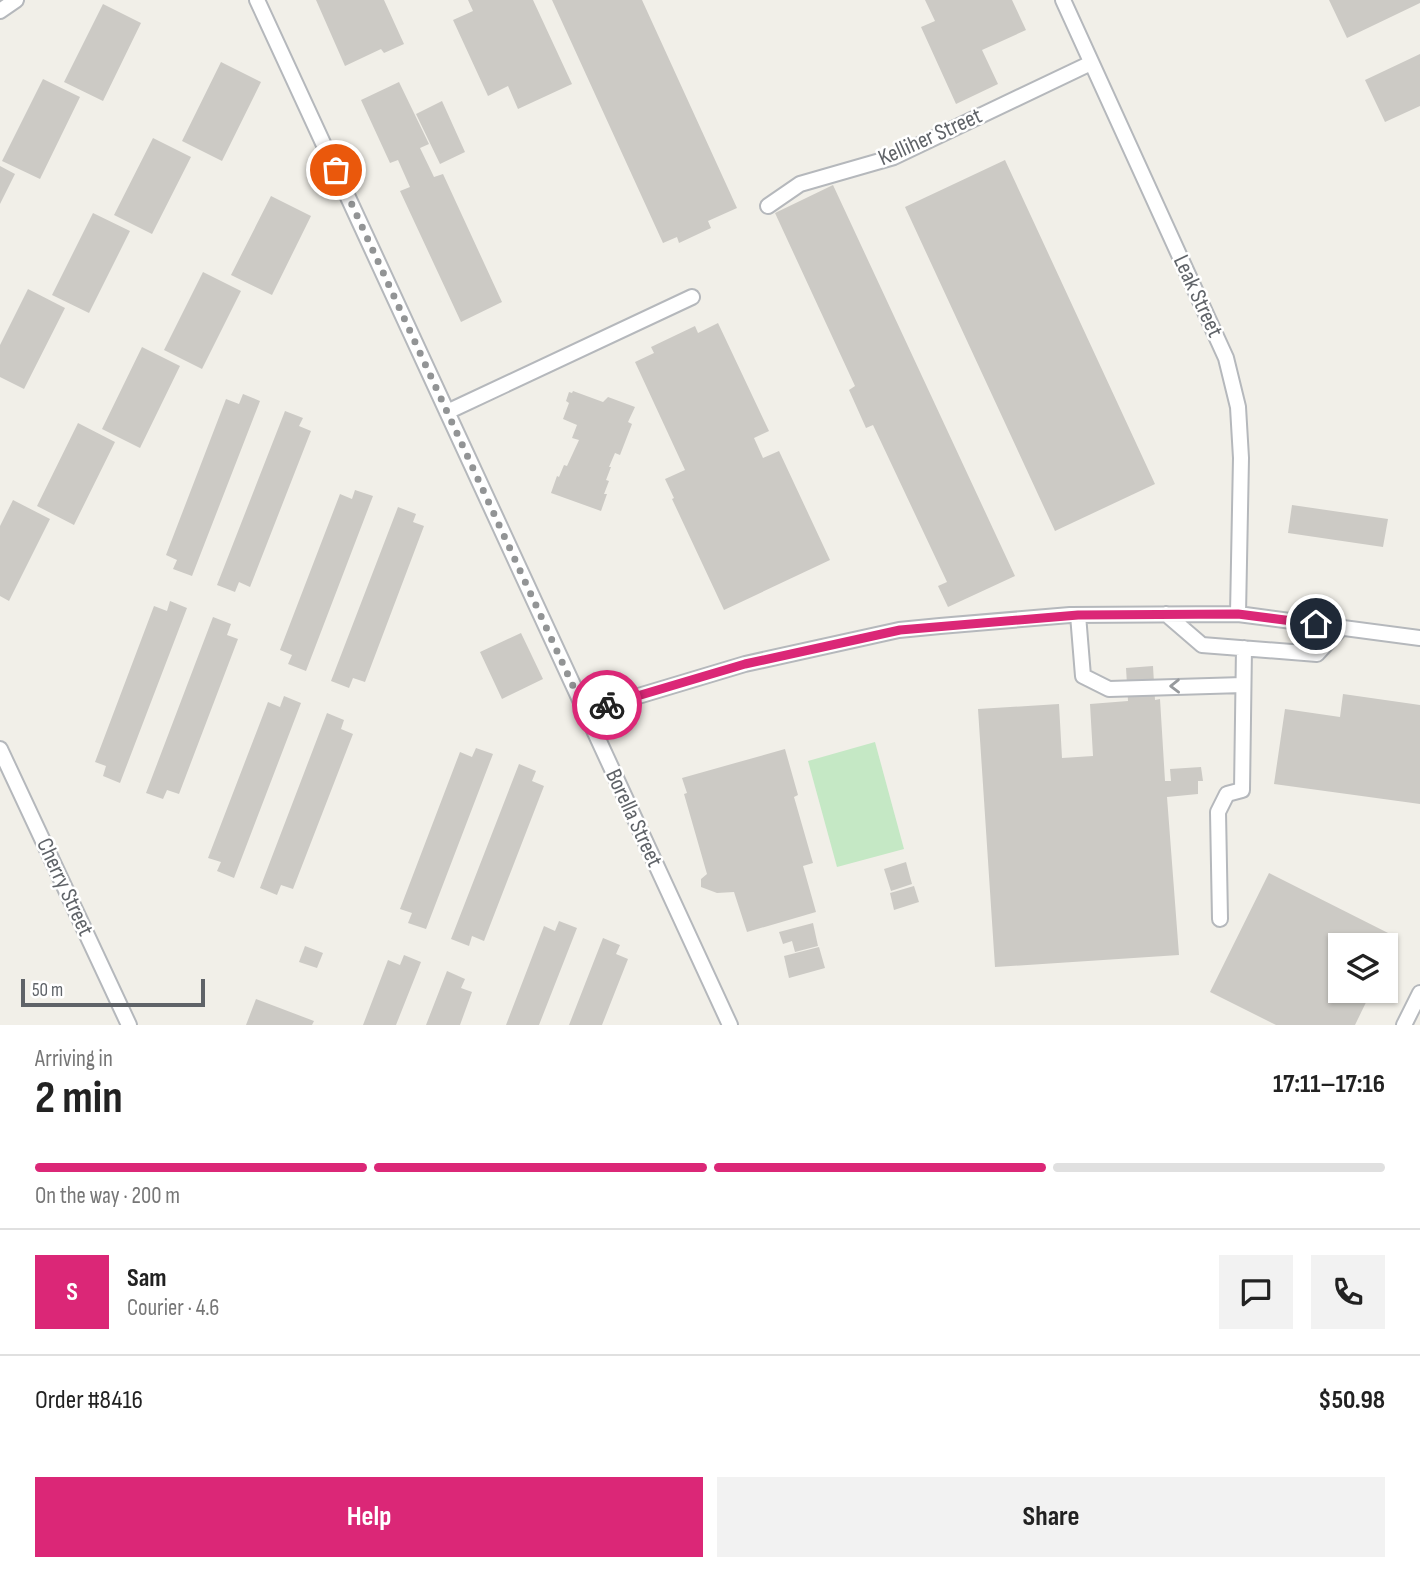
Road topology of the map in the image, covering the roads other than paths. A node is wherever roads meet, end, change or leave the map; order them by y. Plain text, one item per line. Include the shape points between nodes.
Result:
1 (16, 0) edge
2 (257, 0) edge
3 (1063, 0) edge
4 (0, 11) edge
5 (1091, 64) junction
6 (768, 206) dead end
7 (692, 297) dead end
8 (447, 412) junction
9 (1166, 614) junction
10 (1238, 614) junction
11 (1078, 615) junction
12 (1342, 627) junction
13 (1420, 638) edge
14 (1244, 648) junction
15 (1243, 685) junction
16 (585, 712) junction
17 (0, 749) edge
18 (1220, 919) dead end
19 (1420, 993) edge
20 (129, 1025) edge
21 (730, 1025) edge
22 (1404, 1025) edge

1 - 4 lane
2 - 8 lane, Borella Street
3 - 5 lane, Leak Street
5 - 6 lane, Kelliher Street via 894,157 800,184
5 - 10 lane, Leak Street via 1226,358 1238,407 1241,458
7 - 8 lane
8 - 16 lane, Borella Street
9 - 10 lane
9 - 11 lane
9 - 14 lane via 1202,645
10 - 12 lane
15 -> 11 lane via 1109,689 1083,676
11 - 16 lane via 900,630 745,664
12 - 13 lane
12 - 14 lane via 1317,654
14 - 15 lane
15 - 18 lane via 1242,790 1227,794 1218,812
16 - 21 lane, Borella Street
17 - 20 lane, Cherry Street
19 - 22 lane

